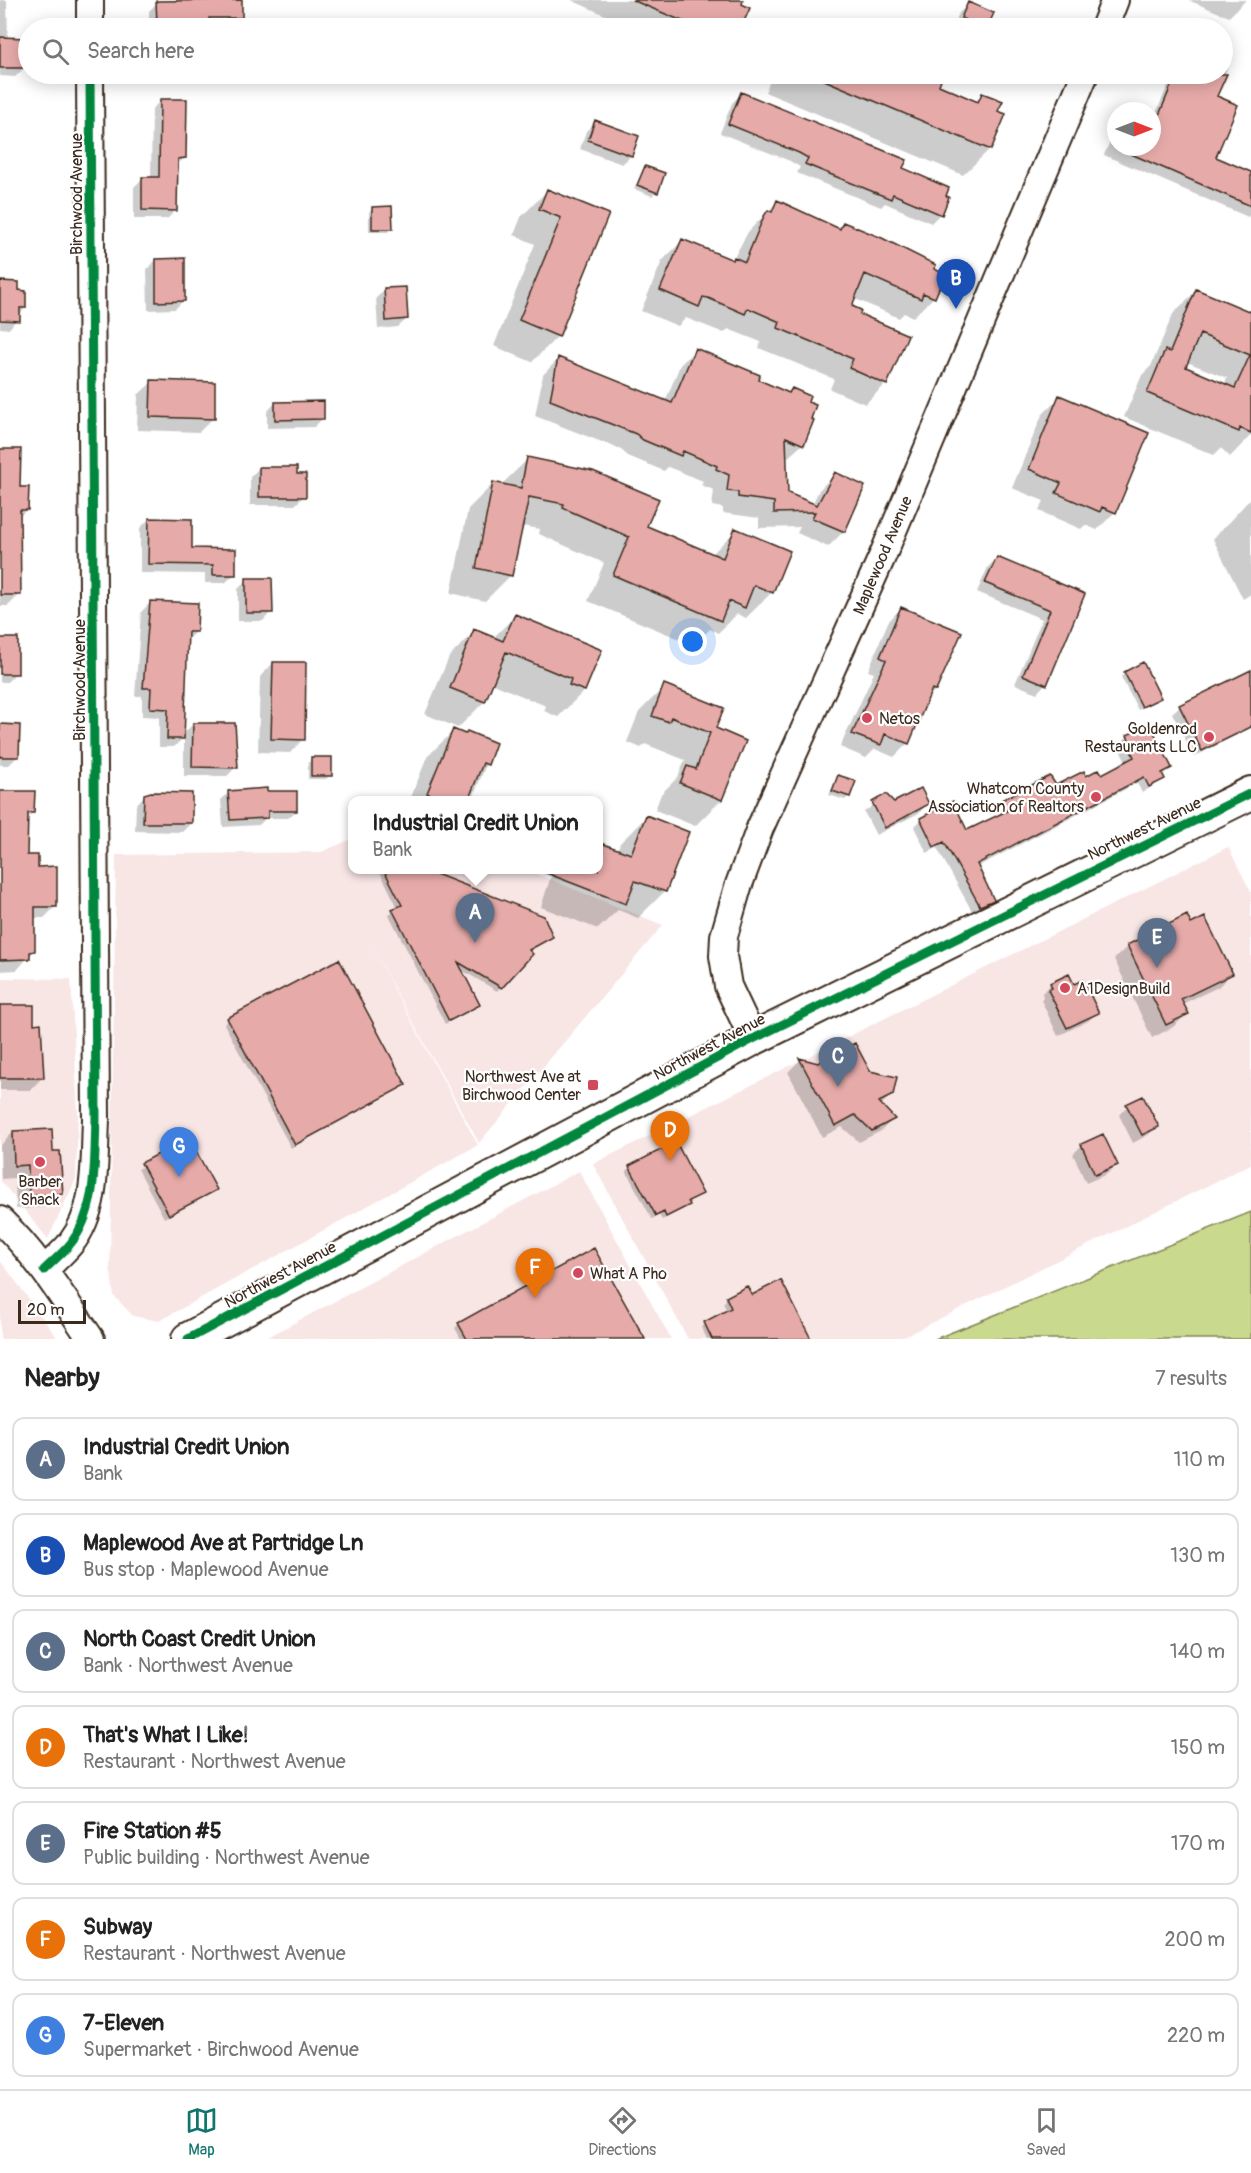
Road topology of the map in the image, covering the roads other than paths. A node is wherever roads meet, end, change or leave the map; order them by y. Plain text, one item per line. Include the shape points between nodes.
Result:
1 (90, 0) edge
2 (1115, 0) edge
3 (90, 18) edge
4 (1108, 18) edge
5 (90, 84) edge
6 (1081, 84) edge
7 (1251, 793) edge
8 (753, 1039) junction
9 (0, 1220) edge
10 (44, 1270) junction
11 (91, 1339) edge
12 (188, 1339) edge

1 - 3 street
2 - 4 street
5 - 10 street, Birchwood Avenue via 96,1120 92,1192 85,1217 72,1242
6 - 8 street, Maplewood Avenue via 738,887 724,936 723,956 728,986
7 - 8 main road, Northwest Avenue
8 - 12 main road, Northwest Avenue
9 - 10 street
10 - 11 street

